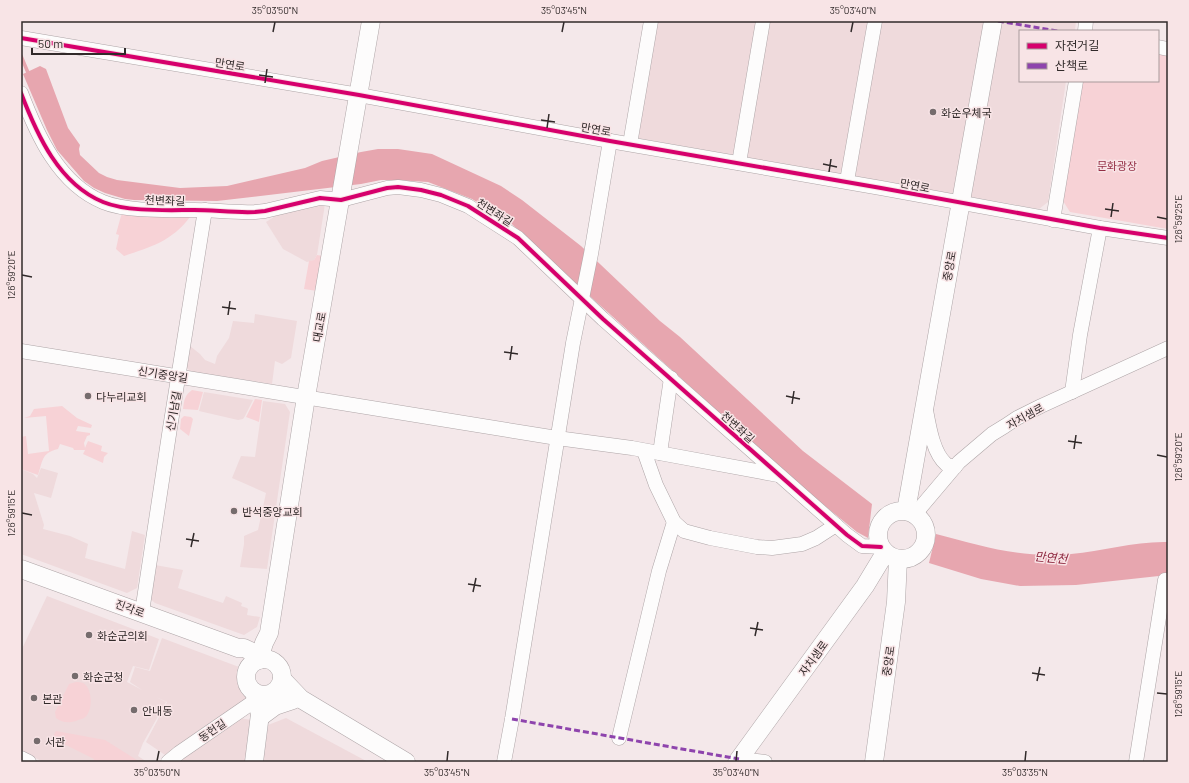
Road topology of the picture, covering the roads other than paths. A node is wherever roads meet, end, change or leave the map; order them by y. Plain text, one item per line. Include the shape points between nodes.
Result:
1 (371, 21) edge
2 (651, 21) edge
3 (763, 21) edge
4 (875, 21) edge
5 (993, 21) edge
6 (21, 38) edge
7 (1076, 82) edge
8 (21, 93) edge
9 (359, 94) junction
10 (610, 141) junction
11 (630, 144) junction
12 (739, 163) junction
13 (847, 181) junction
14 (342, 195) junction
15 (960, 203) junction
16 (205, 210) junction
17 (1053, 220) junction
18 (1100, 228) junction
19 (1168, 238) edge
20 (582, 296) junction
21 (1168, 348) edge
22 (21, 351) edge
23 (179, 377) junction
24 (671, 378) junction
25 (1072, 392) junction
26 (306, 397) junction
27 (924, 404) junction
28 (557, 438) junction
29 (644, 451) junction
30 (660, 453) junction
31 (955, 466) junction
32 (778, 475) junction
33 (911, 512) junction
34 (674, 522) junction
35 (836, 525) junction
36 (888, 553) junction
37 (21, 569) edge
38 (1165, 580) dead end
39 (865, 586) junction
40 (896, 602) junction
41 (142, 612) junction
42 (269, 633) junction
43 (238, 648) junction
44 (262, 661) junction
45 (265, 698) junction
46 (297, 700) junction
47 (619, 738) dead end
48 (21, 758) edge
49 (738, 761) edge
50 (29, 762) edge
51 (168, 762) edge
52 (254, 762) edge
53 (406, 762) edge
54 (504, 762) edge
55 (765, 762) edge
56 (874, 762) edge
57 (1136, 762) edge

1 - 9 street, 대교로
2 - 11 street
3 - 12 street
4 - 13 street
5 - 15 street, 중앙로
6 - 9 street, 만연로
7 - 17 street
8 - 16 street, 천변좌길 via 48,151 66,176 82,190 104,202 124,207
9 - 10 street, 만연로
9 - 14 street, 대교로
10 - 11 street, 만연로
10 - 20 street
11 - 12 street, 만연로
12 - 13 street, 만연로
13 - 15 street, 만연로
14 - 16 street, 천변좌길 via 265,211
14 - 20 street, 천변좌길 via 398,187 421,190 455,200 518,238
14 - 26 street, 대교로
15 - 17 street, 만연로
15 - 27 street, 중앙로
16 - 23 street, 신기남길
17 - 18 street, 만연로
18 - 19 street, 만연로
18 - 25 street
20 - 24 street, 천변좌길
20 - 28 street
21 - 25 street, 자치샘로
22 - 23 street, 신기중앙길
23 - 26 street, 신기중앙길
23 - 41 street, 신기남길
24 - 30 street
24 - 32 street, 천변좌길
25 - 31 street, 자치샘로 via 1017,418 992,434
26 - 28 street, 신기중앙길
26 - 42 street, 대교로
27 - 31 street via 939,455 945,463
27 - 33 street, 중앙로
28 - 29 street, 신기중앙길
28 - 54 street
29 - 30 street, 신기중앙길
29 - 34 street via 656,485
30 - 32 street, 신기중앙길
31 - 33 street, 자치샘로
32 - 35 street, 천변좌길
33 - 36 street via 898,510 880,524 878,540
33 - 36 street via 924,524 925,542 921,550 905,559
34 - 35 street via 684,531 696,535 772,548 802,544
34 - 47 street via 659,571
35 - 36 street, 천변좌길 via 862,546
36 - 39 street, 자치샘로
36 - 40 street, 중앙로
37 - 41 street, 진각로
38 - 57 street
39 - 40 street via 874,585 885,589
39 - 49 street, 자치샘로
40 - 56 street, 중앙로
41 - 43 street, 진각로
42 - 43 street
42 - 44 street, 대교로 via 272,638 271,649
43 - 44 street
44 - 45 street, 대교로 via 246,675 249,686
44 - 45 street via 278,665 281,670
45 - 46 street
45 - 46 street via 275,706
45 - 51 street, 동헌길
45 - 52 street
46 - 53 street
48 - 50 street
49 - 55 street

